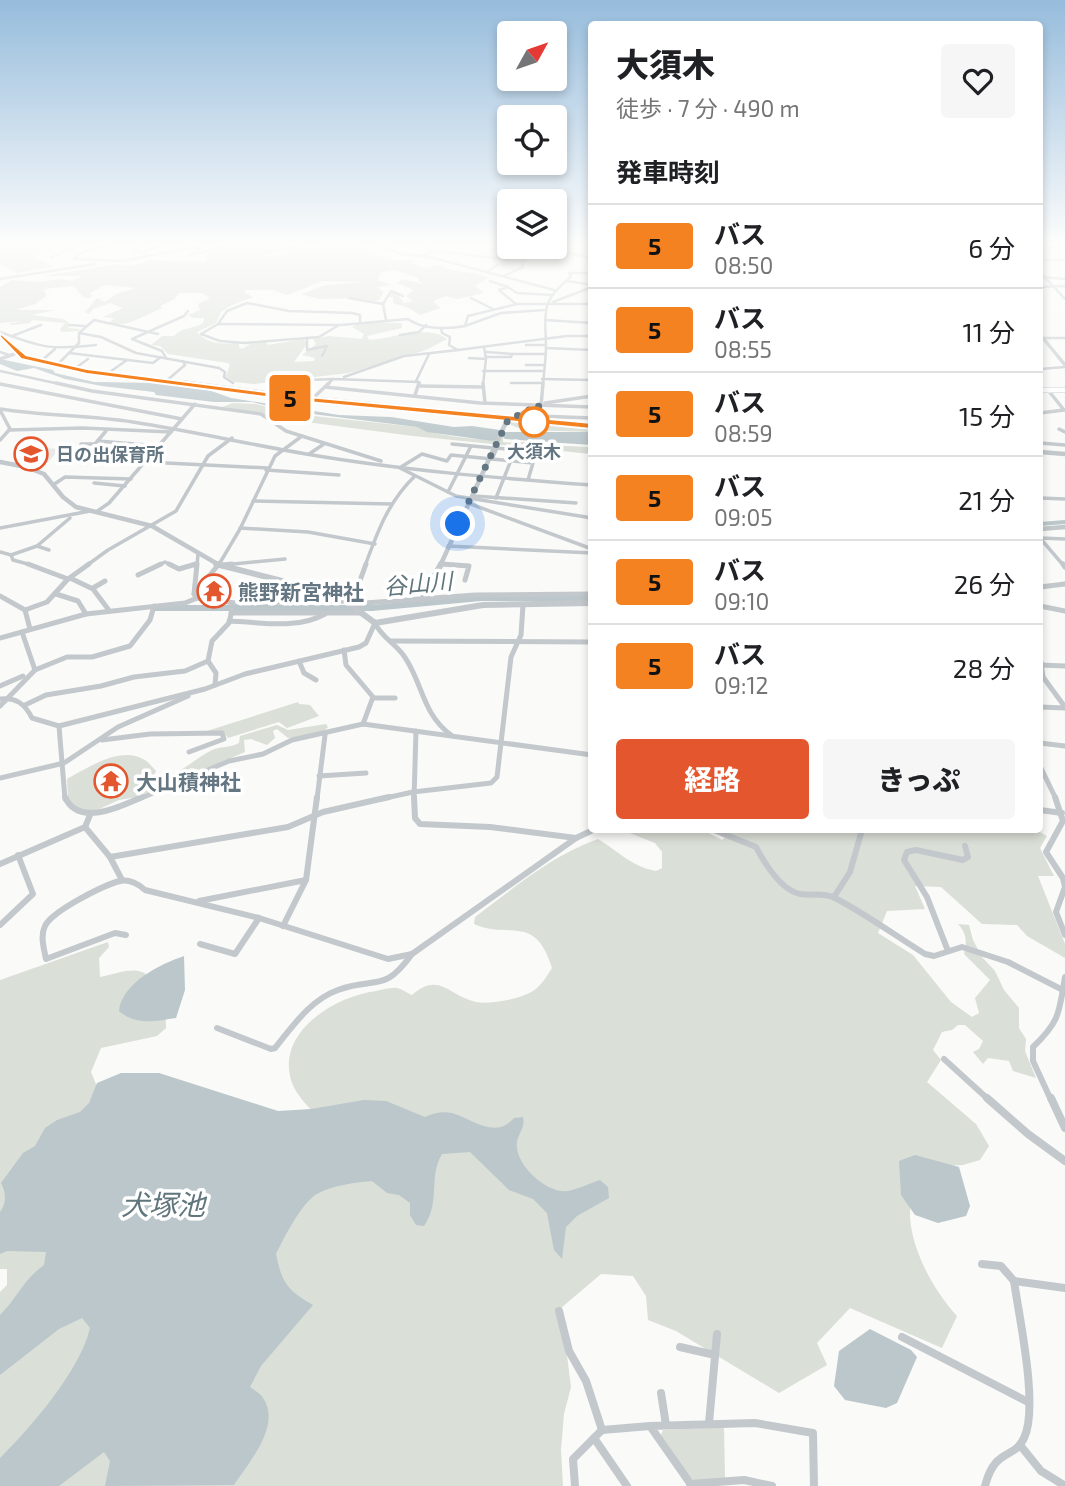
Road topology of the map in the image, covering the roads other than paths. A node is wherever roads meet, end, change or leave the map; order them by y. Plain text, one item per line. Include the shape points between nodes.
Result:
1 (187, 313) edge
2 (225, 313) edge
3 (353, 313) edge
4 (385, 313) edge
5 (477, 313) edge
6 (500, 313) edge
7 (544, 313) edge
8 (460, 315) dead end
9 (467, 316) junction
10 (386, 320) junction
11 (432, 320) dead end
12 (545, 320) junction
13 (360, 321) junction
14 (588, 323) edge
15 (218, 324) junction
16 (341, 324) junction
17 (41, 325) dead end
18 (69, 325) dead end
19 (427, 325) junction
20 (86, 326) junction
21 (465, 326) junction
22 (441, 328) junction
23 (143, 332) junction
24 (79, 333) junction
25 (0, 334) edge
26 (158, 334) dead end
27 (400, 335) dead end
28 (12, 336) junction
29 (588, 336) edge
30 (1043, 337) edge
31 (307, 338) junction
32 (1065, 338) edge
33 (545, 339) junction
34 (1043, 339) edge
35 (96, 345) dead end
36 (526, 345) dead end
37 (75, 346) junction
38 (484, 346) junction
39 (546, 346) junction
40 (55, 349) junction
41 (458, 350) junction
42 (588, 350) edge
43 (130, 351) junction
44 (0, 352) edge
45 (17, 353) junction
46 (69, 353) junction
47 (429, 354) junction
48 (545, 354) junction
49 (7, 356) junction
50 (322, 356) dead end
51 (486, 356) junction
52 (111, 357) junction
53 (118, 358) junction
54 (164, 358) junction
55 (469, 358) dead end
56 (0, 359) edge
57 (88, 359) dead end
58 (127, 360) junction
59 (182, 361) junction
60 (40, 362) junction
61 (104, 362) dead end
62 (526, 365) dead end
63 (544, 365) junction
64 (56, 366) junction
65 (1065, 366) edge
66 (74, 369) junction
67 (1043, 369) edge
68 (483, 370) junction
69 (0, 371) edge
70 (543, 371) junction
71 (107, 374) junction
72 (341, 378) junction
73 (333, 379) junction
74 (588, 380) edge
75 (286, 381) dead end
76 (542, 381) junction
77 (165, 382) junction
78 (416, 382) junction
79 (233, 383) dead end
80 (511, 383) dead end
81 (0, 384) edge
82 (420, 386) junction
83 (325, 387) junction
84 (482, 387) junction
85 (1043, 390) edge
86 (1048, 390) junction
87 (1065, 390) edge
88 (415, 395) junction
89 (588, 396) edge
90 (312, 400) junction
91 (485, 403) junction
92 (195, 404) junction
93 (539, 405) junction
94 (588, 407) edge
95 (0, 410) edge
96 (1064, 411) edge
97 (1043, 414) edge
98 (588, 418) edge
99 (182, 419) junction
100 (507, 421) junction
101 (588, 426) edge
102 (0, 428) edge
103 (9, 429) junction
104 (1059, 429) dead end
105 (172, 430) junction
106 (106, 431) junction
107 (1065, 432) edge
108 (302, 436) junction
109 (232, 438) junction
110 (0, 439) edge
111 (98, 441) junction
112 (452, 443) dead end
113 (1043, 443) edge
114 (81, 444) dead end
115 (324, 444) dead end
116 (1065, 445) edge
117 (159, 446) junction
118 (471, 446) junction
119 (283, 449) junction
120 (493, 449) junction
121 (515, 450) junction
122 (1043, 452) edge
123 (538, 453) dead end
124 (309, 454) junction
125 (1065, 454) edge
126 (466, 456) junction
127 (125, 457) dead end
128 (490, 459) junction
129 (0, 461) edge
130 (147, 461) junction
131 (510, 461) junction
132 (387, 464) junction
133 (202, 466) junction
134 (399, 467) junction
135 (267, 469) junction
136 (563, 473) dead end
137 (457, 474) junction
138 (339, 475) dead end
139 (414, 477) junction
140 (481, 477) junction
141 (503, 478) junction
142 (131, 479) junction
143 (528, 480) junction
144 (93, 483) dead end
145 (561, 483) junction
146 (53, 485) junction
147 (588, 485) edge
148 (125, 486) junction
149 (448, 492) junction
150 (496, 498) junction
151 (1043, 498) edge
152 (470, 499) junction
153 (1065, 499) edge
154 (253, 502) junction
155 (576, 503) dead end
156 (391, 504) junction
157 (93, 512) junction
158 (79, 513) junction
159 (588, 517) edge
160 (152, 526) junction
161 (1065, 527) edge
162 (0, 528) edge
163 (240, 528) junction
164 (1043, 529) edge
165 (1043, 538) edge
166 (1065, 540) edge
167 (1043, 542) edge
168 (375, 544) junction
169 (37, 546) junction
170 (448, 546) junction
171 (588, 549) edge
172 (1049, 549) junction
173 (49, 550) dead end
174 (1043, 550) edge
175 (588, 551) edge
176 (0, 552) edge
177 (198, 554) junction
178 (11, 555) junction
179 (285, 559) dead end
180 (196, 564) junction
181 (440, 564) junction
182 (219, 566) junction
183 (1065, 567) edge
184 (138, 575) dead end
185 (69, 579) junction
186 (465, 580) dead end
187 (105, 581) dead end
188 (1065, 584) edge
189 (1043, 587) edge
190 (93, 588) junction
191 (56, 594) junction
192 (588, 594) edge
193 (0, 596) edge
194 (196, 596) junction
195 (454, 597) junction
196 (422, 600) junction
197 (234, 603) junction
198 (349, 603) junction
199 (588, 603) edge
200 (523, 605) junction
201 (1043, 607) edge
202 (153, 608) junction
203 (456, 608) junction
204 (108, 609) junction
205 (25, 610) junction
206 (1065, 611) edge
207 (231, 613) junction
208 (359, 613) junction
209 (86, 614) junction
210 (326, 614) junction
211 (229, 621) junction
212 (375, 623) junction
213 (30, 629) junction
214 (22, 632) junction
215 (0, 638) edge
216 (391, 641) junction
217 (518, 642) junction
218 (588, 642) edge
219 (344, 650) junction
220 (208, 661) junction
221 (299, 661) junction
222 (1043, 665) edge
223 (1065, 666) edge
224 (35, 670) junction
225 (25, 675) junction
226 (1043, 677) edge
227 (316, 680) dead end
228 (215, 685) junction
229 (0, 686) edge
230 (205, 689) junction
231 (11, 698) junction
232 (373, 698) junction
233 (395, 698) dead end
234 (0, 699) edge
235 (25, 705) junction
236 (0, 706) edge
237 (1043, 707) edge
238 (1065, 708) edge
239 (363, 724) junction
240 (59, 726) junction
241 (416, 732) junction
242 (325, 735) junction
243 (454, 736) junction
244 (99, 741) junction
245 (500, 741) junction
246 (1043, 743) edge
247 (1065, 746) edge
248 (189, 752) dead end
249 (588, 754) edge
250 (64, 763) junction
251 (1043, 772) edge
252 (366, 773) dead end
253 (201, 774) junction
254 (319, 776) junction
255 (0, 778) edge
256 (195, 789) dead end
257 (413, 792) junction
258 (1043, 810) edge
259 (1063, 811) edge
260 (90, 816) junction
261 (313, 817) junction
262 (85, 827) junction
263 (588, 832) edge
264 (723, 833) edge
265 (861, 833) edge
266 (576, 838) junction
267 (965, 846) dead end
268 (18, 855) junction
269 (110, 857) junction
270 (0, 864) edge
271 (122, 880) junction
272 (306, 880) junction
273 (834, 897) junction
274 (195, 901) junction
275 (259, 918) junction
276 (0, 925) edge
277 (282, 926) junction
278 (1065, 934) edge
279 (126, 935) dead end
280 (200, 944) dead end
281 (947, 951) junction
282 (412, 954) junction
283 (1065, 977) edge
284 (1064, 991) edge
285 (217, 1028) dead end
286 (944, 1059) dead end
287 (1065, 1128) edge
288 (1065, 1161) edge
289 (982, 1264) dead end
290 (1014, 1281) junction
291 (1065, 1288) edge
292 (559, 1311) dead end
293 (717, 1334) dead end
294 (902, 1337) dead end
295 (680, 1347) dead end
296 (715, 1355) junction
297 (661, 1393) dead end
298 (1028, 1402) junction
299 (709, 1423) junction
300 (650, 1426) junction
301 (666, 1426) junction
302 (598, 1434) junction
303 (1020, 1445) junction
304 (1062, 1484) dead end
305 (691, 1485) edge
306 (575, 1486) edge
307 (627, 1486) edge
308 (772, 1486) edge
309 (814, 1486) edge
310 (985, 1486) edge

1 - 23 street
2 - 15 street
3 - 13 street via 360,315
4 - 10 street
5 - 9 street
6 - 21 street
7 - 12 street
8 - 9 street
9 - 21 street
10 - 13 street
10 - 19 street via 407,317
11 - 19 street
12 - 14 street
12 - 33 street
13 - 16 street
15 - 16 street
15 - 31 street via 202,336 245,343
16 - 31 street via 319,337
17 - 28 street
18 - 20 street
19 - 22 street
19 - 27 street via 419,332
20 - 23 street via 94,320
20 - 24 street
21 - 22 street
22 - 41 street via 450,337 449,345
23 - 26 street
23 - 54 street via 133,341 162,351
24 - 37 street via 81,340
24 - 43 street via 96,334
25 - 28 street
25 - 45 highway
28 - 40 street
29 - 33 street
30 - 32 street
31 - 50 street via 307,350 327,346
33 - 38 street
33 - 39 street
34 - 65 street
35 - 37 street
36 - 39 street
37 - 40 street
37 - 46 street
38 - 41 street
38 - 51 street
39 - 42 street
39 - 48 street
40 - 60 street
41 - 47 street
43 - 53 street
43 - 54 street
44 - 49 street
45 - 49 street
45 - 60 highway
46 - 52 street
46 - 64 street
47 - 72 street via 389,360
47 - 78 street
48 - 51 street
48 - 63 street
49 - 56 street
51 - 55 street
51 - 68 street
52 - 53 street
52 - 61 street
53 - 58 street
54 - 58 street via 153,363
54 - 59 street
57 - 66 street
58 - 71 street
59 - 77 street via 185,365
59 - 79 street via 219,368
60 - 64 highway
62 - 63 street
63 - 70 street
64 - 66 highway
65 - 67 street
66 - 71 highway
68 - 70 street
68 - 84 street
69 - 92 street via 92,391
70 - 76 street
71 - 77 highway
72 - 73 street
72 - 78 street
73 - 75 street
73 - 83 street
74 - 76 street
76 - 80 street
76 - 93 street
77 - 90 highway
78 - 82 street
81 - 99 street
82 - 84 street
82 - 88 street
83 - 88 street
83 - 90 street
84 - 91 street
85 - 86 highway
86 - 87 highway
86 - 96 street
88 - 91 street
89 - 93 street
90 - 100 highway
91 - 93 street
92 - 99 street
92 - 108 street via 261,414
93 - 94 street
93 - 98 street via 537,416
93 - 100 street
95 - 103 street
95 - 105 street via 106,418
96 - 97 street
99 - 105 street
100 - 101 highway
100 - 120 street
102 - 103 street
103 - 106 street
103 - 110 street
104 - 107 street
105 - 106 street
105 - 109 street
105 - 117 street
106 - 111 street
108 - 119 street
108 - 132 street
109 - 119 street
109 - 133 street
111 - 114 street
111 - 117 street
112 - 118 street
113 - 116 street
115 - 124 street
117 - 130 street
118 - 120 street
118 - 126 street
119 - 124 street
119 - 135 street
120 - 128 street
121 - 123 street
121 - 128 street via 497,448
121 - 131 street
122 - 125 street
124 - 132 street
126 - 128 street
126 - 134 street via 449,455 447,461 422,454
126 - 137 street
127 - 130 street
128 - 131 street
128 - 140 street
129 - 146 street via 40,472
130 - 133 street
130 - 142 street
131 - 141 street
131 - 143 street via 533,463
132 - 134 street
133 - 135 street
133 - 160 street via 176,511
134 - 137 street
134 - 139 street
135 - 138 street
135 - 154 street
136 - 145 street
137 - 140 street
137 - 149 street
139 - 149 street
139 - 156 street
140 - 141 street
140 - 152 street
141 - 143 street
141 - 150 street
142 - 146 street via 65,477
142 - 148 street
143 - 145 street
144 - 148 street
145 - 147 street
146 - 157 street via 65,501
148 - 157 street
149 - 152 street
150 - 152 street
150 - 155 street
151 - 153 street
152 - 159 street
152 - 170 street
152 - 171 street
154 - 156 street
154 - 163 street
156 - 168 street
157 - 158 street
157 - 160 street
158 - 162 street
158 - 169 street
160 - 177 street
160 - 185 street
161 - 164 street
163 - 168 street via 333,535
163 - 182 street
165 - 166 street
167 - 172 street
168 - 198 street
169 - 173 street
169 - 178 street
170 - 175 street
170 - 181 street
172 - 174 street
172 - 183 street
176 - 178 street
177 - 180 street
177 - 182 street
178 - 185 street via 24,565
179 - 182 street
180 - 184 street via 179,569 165,562
180 - 194 street
181 - 186 street via 469,566
181 - 196 street
182 - 194 street
182 - 198 street via 318,588
185 - 190 street
185 - 191 street
187 - 190 street
188 - 189 street
190 - 204 street
191 - 205 street
191 - 209 street via 78,601
192 - 195 street
193 - 205 street
194 - 197 street
194 - 202 street via 186,603
195 - 196 street
195 - 203 street
196 - 198 street
197 - 198 street
197 - 207 street
198 - 208 street
199 - 200 street
200 - 203 street
200 - 217 street
201 - 206 street
202 - 204 street
202 - 224 street via 144,630 130,646 92,657 67,657
203 - 212 street
204 - 209 street
205 - 213 street
207 - 210 street
207 - 211 street
208 - 210 street
208 - 212 street
209 - 213 street
210 - 211 street via 318,621 295,623
211 - 220 street via 212,641
212 - 216 street
212 - 219 street via 366,643
213 - 214 street
214 - 215 street
214 - 224 street
216 - 217 street
216 - 243 street via 412,671 428,716
217 - 218 street
217 - 245 street via 510,657
219 - 221 street
219 - 232 street via 346,665
220 - 228 street via 216,673
220 - 235 street via 185,671 46,695
221 - 227 street via 304,673
221 - 228 street
222 - 223 street
224 - 225 street
225 - 229 street
225 - 231 street
226 - 238 street
228 - 230 street
230 - 240 street
230 - 244 street via 136,718
231 - 234 street
231 - 235 street
231 - 236 street
232 - 233 street
232 - 239 street
235 - 240 street via 33,718
237 - 238 street
239 - 241 street
239 - 242 street
240 - 250 street
241 - 243 street
241 - 257 street
242 - 253 street via 292,740
242 - 254 street
243 - 245 street
244 - 248 street via 149,734 222,733 224,739
244 - 250 street
245 - 249 street
245 - 257 street via 497,777 491,783
246 - 247 street
250 - 255 street
250 - 260 street via 65,800 74,810
251 - 259 street
252 - 254 street
253 - 256 street
253 - 260 street
254 - 261 street
257 - 261 street
257 - 266 street via 415,818 420,824
258 - 259 street
259 - 278 street via 1063,821 1046,852 1065,887 1056,912
260 - 262 street
261 - 269 street via 288,827
261 - 272 street
262 - 268 street
262 - 269 street
263 - 266 street
264 - 273 street via 756,847 789,889
265 - 273 street via 850,872
266 - 282 street
267 - 281 street via 968,857 963,860 916,850 907,852 904,860 926,897
268 - 270 street
268 - 276 street via 33,894
269 - 271 street
271 - 274 street
271 - 279 street via 54,915 42,935 46,959 115,933
272 - 274 street
272 - 277 street
273 - 281 street via 925,954
274 - 275 street
275 - 277 street
275 - 280 street via 235,954
277 - 282 street via 388,959
281 - 284 street via 961,947 1008,962
282 - 285 street via 389,980 337,990 304,1011 281,1043 271,1049
283 - 284 street
284 - 287 street via 1053,1028 1033,1047 1033,1061
286 - 288 street
289 - 290 street via 1008,1268
290 - 291 street
290 - 298 street
292 - 302 street via 569,1351 586,1381
293 - 296 street
294 - 298 street
295 - 296 street
296 - 299 street
297 - 301 street
298 - 303 street via 1027,1434
299 - 301 street
299 - 309 street via 755,1423 813,1433
300 - 301 street
300 - 302 street
300 - 305 street
302 - 306 street via 573,1459
302 - 307 street
303 - 304 street via 1041,1471
303 - 310 street via 994,1458
305 - 308 street via 744,1480

